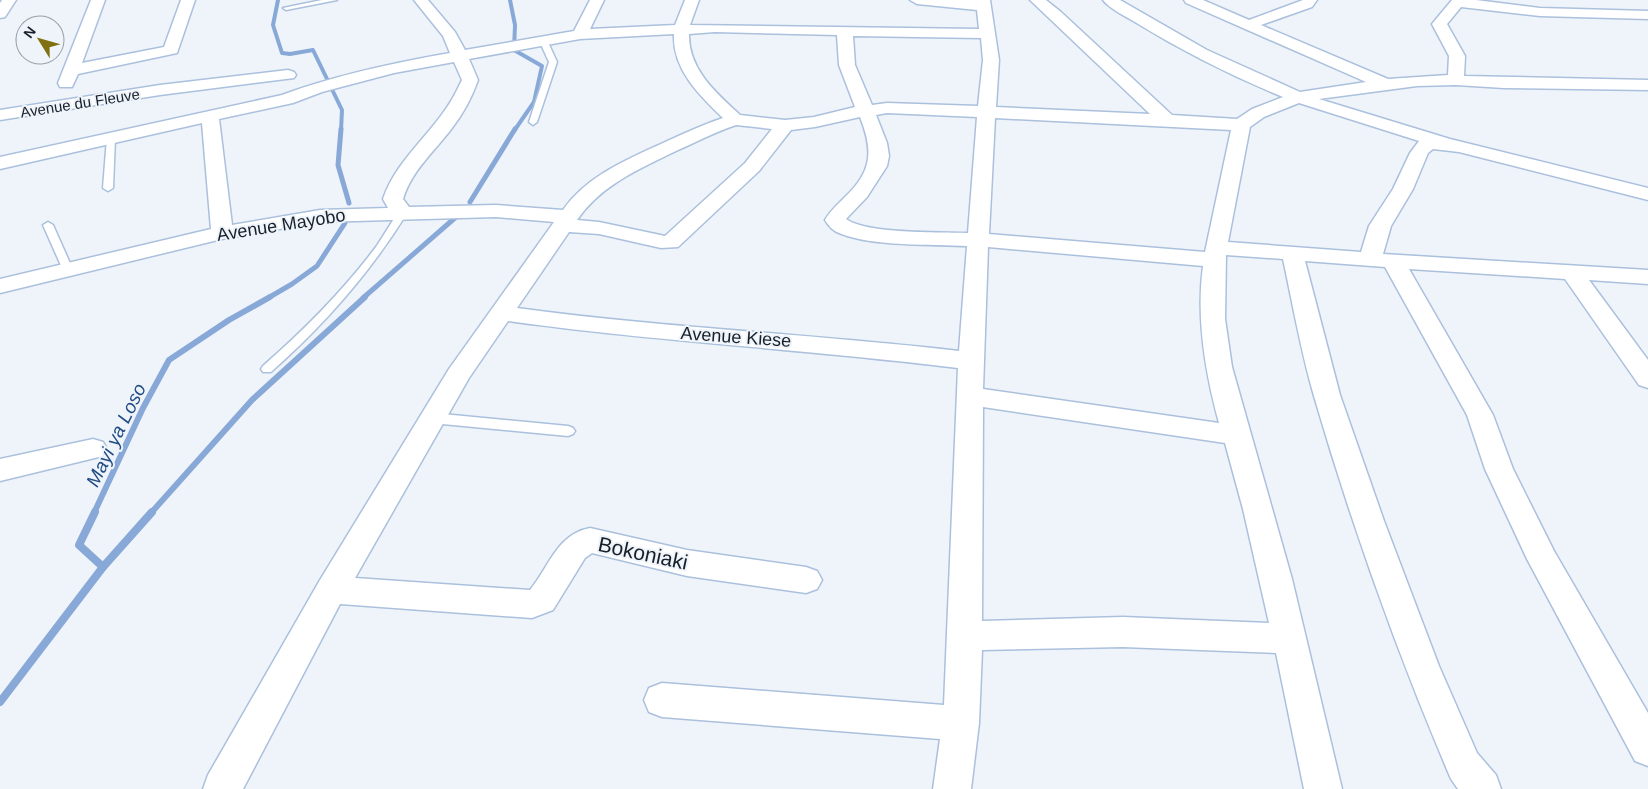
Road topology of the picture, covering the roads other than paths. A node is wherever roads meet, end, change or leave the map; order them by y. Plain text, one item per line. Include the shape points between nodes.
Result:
1 (8, 0) edge
2 (98, 0) edge
3 (188, 0) edge
4 (334, 0) edge
5 (421, 0) edge
6 (597, 0) edge
7 (692, 0) edge
8 (917, 0) edge
9 (1037, 0) edge
10 (1110, 0) edge
11 (1191, 0) edge
12 (1310, 0) edge
13 (1630, 0) edge
14 (1458, 1) edge
15 (984, 3) edge
16 (286, 8) dead end
17 (1648, 8) edge
18 (0, 14) edge
19 (1648, 15) edge
20 (1248, 25) junction
21 (682, 30) junction
22 (844, 31) junction
23 (580, 34) junction
24 (988, 34) junction
25 (543, 40) junction
26 (459, 55) junction
27 (72, 70) junction
28 (288, 75) dead end
29 (1456, 80) junction
30 (1384, 85) junction
31 (1648, 85) edge
32 (1299, 97) junction
33 (55, 107) junction
34 (864, 110) junction
35 (987, 112) junction
36 (0, 115) edge
37 (210, 116) junction
38 (735, 120) junction
39 (1167, 120) junction
40 (533, 122) dead end
41 (785, 125) junction
42 (1241, 125) junction
43 (111, 138) junction
44 (1443, 143) junction
45 (0, 163) edge
46 (108, 188) dead end
47 (1648, 194) edge
48 (402, 213) junction
49 (566, 221) junction
50 (48, 225) dead end
51 (222, 234) junction
52 (978, 240) junction
53 (1292, 253) junction
54 (1217, 254) junction
55 (1381, 260) junction
56 (68, 270) junction
57 (1572, 272) junction
58 (1648, 277) edge
59 (0, 286) edge
60 (501, 313) junction
61 (971, 361) junction
62 (267, 369) dead end
63 (1648, 379) edge
64 (970, 396) junction
65 (432, 418) junction
66 (568, 431) dead end
67 (1237, 435) junction
68 (93, 449) dead end
69 (0, 470) edge
70 (806, 580) dead end
71 (331, 590) junction
72 (964, 636) junction
73 (1289, 639) junction
74 (662, 700) dead end
75 (961, 723) junction
76 (1648, 748) edge
77 (222, 789) edge
78 (952, 789) edge
79 (1323, 789) edge
80 (1482, 789) edge

1 - 18 street
2 - 27 street
3 - 27 street via 171,50
4 - 16 lane
5 - 26 street via 450,35
6 - 23 street
7 - 21 street
8 - 15 street
9 - 39 street
10 - 32 street via 1191,49
11 - 20 street
12 - 20 street via 1307,4
13 - 17 street
14 - 19 street via 1540,12
14 - 29 street via 1439,24 1457,56
15 - 24 street
20 - 30 street
21 - 22 street
21 - 23 street
21 - 38 street via 686,61 696,79
22 - 24 street
22 - 34 street via 847,66
23 - 25 street
24 - 35 street via 991,60
25 - 26 street
25 - 40 lane via 553,62
26 - 37 street via 393,68 287,99
26 - 48 street via 470,80 457,108 398,181 393,199
27 - 33 street
28 - 33 street, Avenue du Fleuve via 160,90
29 - 30 street
29 - 31 street
30 - 32 street
32 - 42 street via 1258,113
32 - 44 street
33 - 36 street, Avenue du Fleuve
34 - 35 street
34 - 41 street via 815,122
34 - 52 street via 877,141 879,161 853,200 837,215 838,225 866,233
35 - 39 street
35 - 52 street
37 - 43 street
37 - 51 street
38 - 41 street
38 - 49 street via 623,169 588,193
39 - 42 street
41 - 49 street, Avenue Mayobo via 752,167 670,242
42 - 54 street via 1219,229
43 - 45 street
43 - 46 lane
44 - 47 street
44 - 55 street via 1431,143 1419,152 1380,226
48 - 49 street, Avenue Mayobo via 496,211
48 - 51 street, Avenue Mayobo via 320,216
48 - 62 lane via 381,247 333,306
49 - 60 street
50 - 56 lane
51 - 56 street, Avenue Mayobo
52 - 54 street
52 - 61 street
53 - 54 street
53 - 55 street
53 - 80 street via 1327,395 1368,521 1422,666 1470,776
54 - 67 street via 1213,318 1217,356
55 - 57 street
55 - 76 street via 1480,415 1500,469 1543,559
56 - 59 street, Avenue Mayobo
57 - 58 street
57 - 63 street
60 - 61 street, Avenue Kiese via 596,326 864,348
60 - 65 street
61 - 64 street
64 - 67 street
64 - 72 street
65 - 66 lane
65 - 71 street
67 - 73 street
68 - 69 street
70 - 71 street, Bokoniaki via 687,563 590,540 579,544 544,595 532,604
71 - 77 street
72 - 73 street via 1124,632
72 - 75 street
73 - 79 street
74 - 75 street
75 - 78 street

